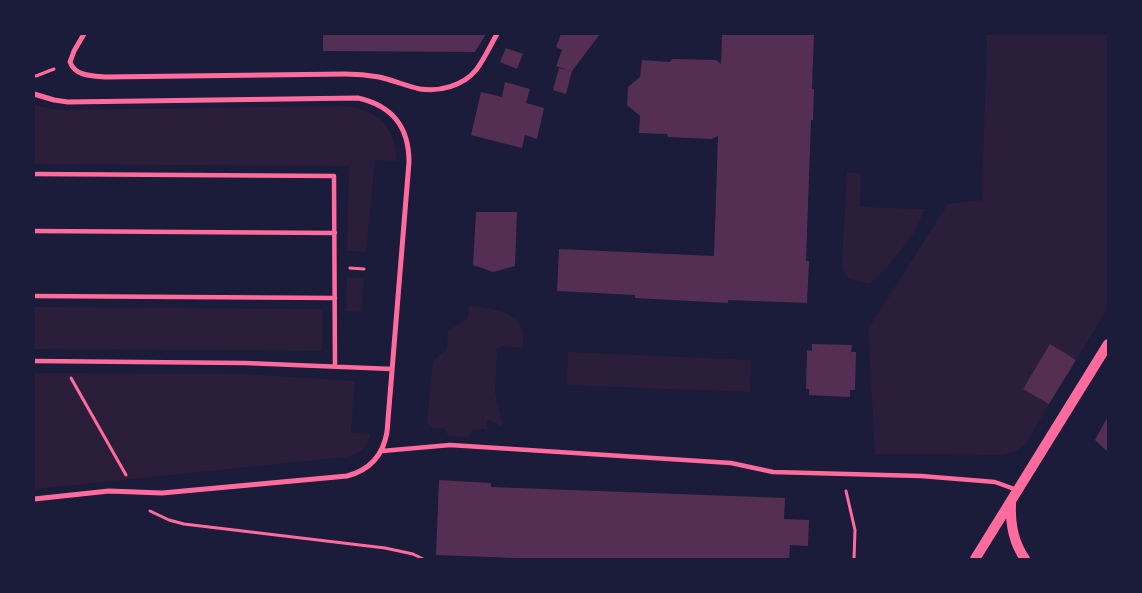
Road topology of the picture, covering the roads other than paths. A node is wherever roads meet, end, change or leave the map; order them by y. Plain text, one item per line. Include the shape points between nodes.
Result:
1 (84, 34) edge
2 (497, 34) edge
3 (34, 94) edge
4 (34, 174) edge
5 (34, 231) edge
6 (335, 233) junction
7 (34, 296) edge
8 (335, 298) junction
9 (1108, 344) edge
10 (34, 361) edge
11 (335, 366) junction
12 (392, 369) junction
13 (382, 451) junction
14 (1018, 490) junction
15 (34, 499) edge
16 (1011, 502) junction
17 (975, 559) edge
18 (1025, 559) edge

1 - 2 street via 70,62 80,73 95,76 345,74 379,77 429,89 447,87 470,76
3 - 12 street via 68,102 358,98 392,114 405,133 409,156
4 - 6 street via 334,176
5 - 6 street
6 - 8 street
7 - 8 street
8 - 11 street
9 - 14 main road
10 - 11 street
11 - 12 street
12 - 13 street via 387,432
13 - 14 street via 450,445 731,463 773,472 921,476 995,482
13 - 15 street via 367,468 346,476 162,493 109,491
14 - 16 main road
16 - 17 main road
16 - 18 main road via 1012,531

